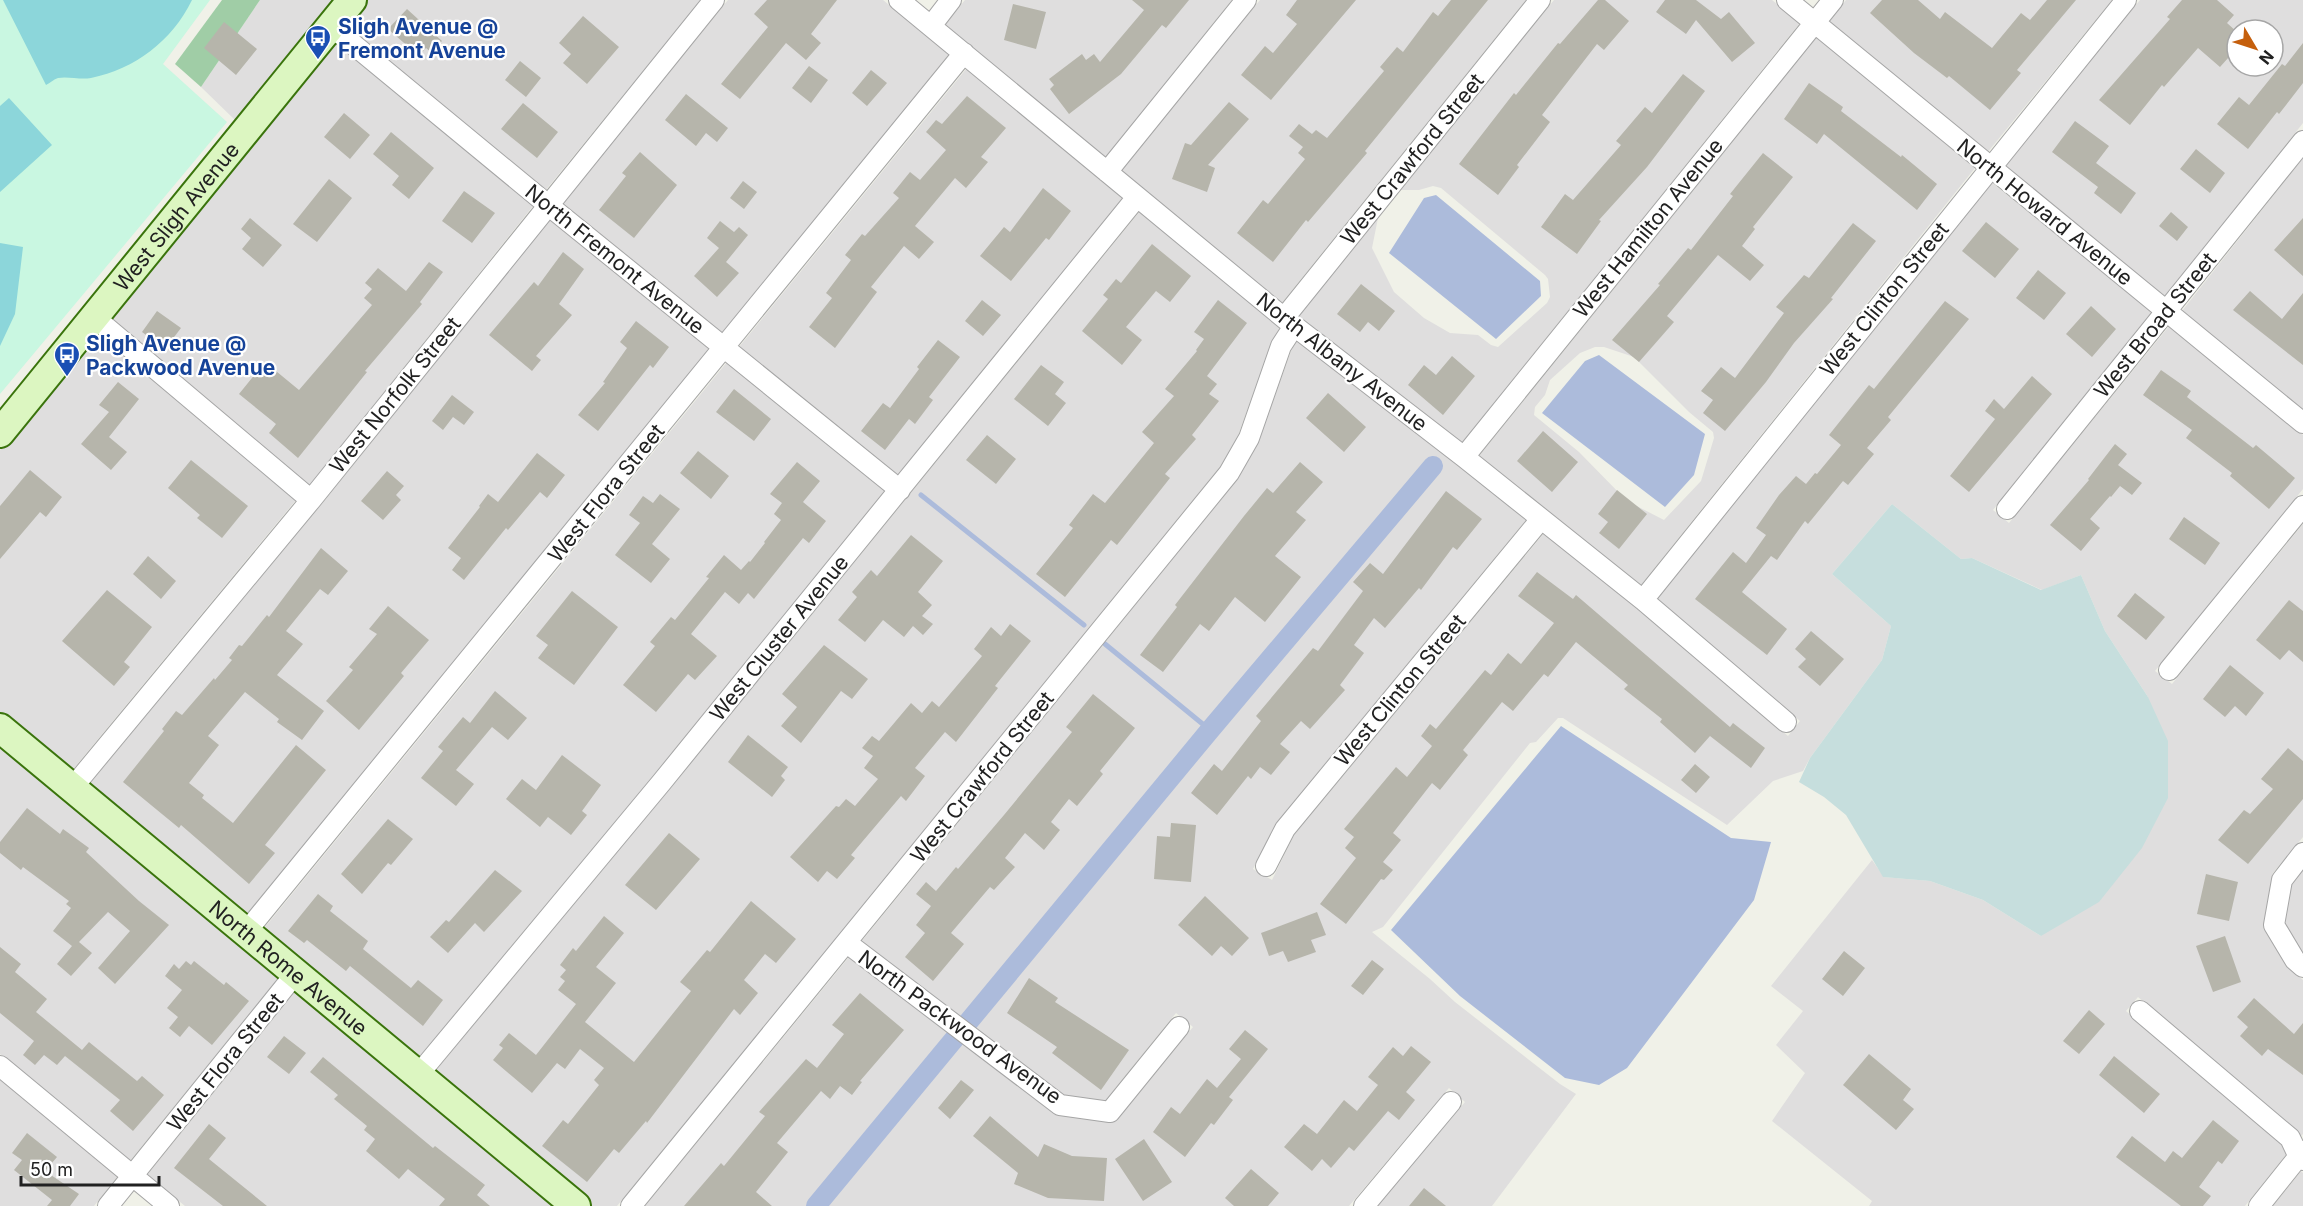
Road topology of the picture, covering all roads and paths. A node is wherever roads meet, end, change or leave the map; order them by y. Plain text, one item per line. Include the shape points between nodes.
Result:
1 (352, 0) edge
2 (714, 0) edge
3 (899, 0) edge
4 (951, 0) edge
5 (1246, 0) edge
6 (1540, 0) edge
7 (1787, 0) edge
8 (1833, 0) edge
9 (2126, 0) edge
10 (1814, 22) junction
11 (331, 26) junction
12 (931, 26) junction
13 (964, 53) junction
14 (2303, 141) edge
15 (1989, 167) junction
16 (1107, 172) junction
17 (1137, 197) junction
18 (548, 205) junction
19 (2167, 311) junction
20 (94, 317) junction
21 (1289, 322) junction
22 (725, 348) junction
23 (2303, 423) edge
24 (0, 433) edge
25 (1464, 456) junction
26 (900, 490) junction
27 (311, 500) junction
28 (2303, 506) edge
29 (2007, 509) dead end
30 (1541, 519) junction
31 (1643, 600) junction
32 (2169, 670) dead end
33 (1786, 722) dead end
34 (0, 728) edge
35 (73, 787) junction
36 (2303, 853) edge
37 (1266, 866) dead end
38 (246, 932) junction
39 (847, 943) junction
40 (2303, 967) edge
41 (296, 973) junction
42 (2140, 1011) dead end
43 (1179, 1027) dead end
44 (0, 1066) edge
45 (418, 1075) junction
46 (1451, 1102) dead end
47 (2302, 1156) edge
48 (132, 1175) junction
49 (108, 1206) edge
50 (169, 1206) edge
51 (576, 1206) edge
52 (631, 1206) edge
53 (1364, 1206) edge
54 (2259, 1206) edge

1 - 11 street, West Sligh Avenue
2 - 18 street, West Norfolk Street
3 - 12 street, North Albany Avenue
4 - 12 street
5 - 16 street
6 - 21 street, West Crawford Street
7 - 10 street, North Howard Avenue
8 - 10 street, West Hamilton Avenue
9 - 15 street, West Clinton Street
10 - 15 street, North Howard Avenue
10 - 25 street, West Hamilton Avenue
11 - 18 street, North Fremont Avenue
11 - 20 street, West Sligh Avenue
12 - 13 street, North Albany Avenue
13 - 16 street, North Albany Avenue
13 - 22 street, West Flora Street
14 - 19 street, West Broad Street
15 - 19 street, North Howard Avenue
15 - 31 street, West Clinton Street
16 - 17 street, North Albany Avenue
17 - 21 street, North Albany Avenue
17 - 26 street, West Cluster Avenue
18 - 22 street, North Fremont Avenue
18 - 27 street, West Norfolk Street
19 - 23 street, North Howard Avenue
19 - 29 street, West Broad Street
20 - 24 street, West Sligh Avenue
20 - 27 street
21 - 25 street, North Albany Avenue
21 - 39 street, West Crawford Street via 1249,438 1229,473
22 - 26 street, North Fremont Avenue
22 - 38 street, West Flora Street
25 - 30 street, North Albany Avenue
26 - 45 street, West Cluster Avenue
27 - 35 street, West Norfolk Street
28 - 32 street
30 - 31 street, North Albany Avenue
30 - 37 street, West Clinton Street via 1285,829
31 - 33 street, North Albany Avenue
34 - 35 street, North Rome Avenue
35 - 38 street, North Rome Avenue
36 - 40 street via 2282,880 2274,925
38 - 41 street, North Rome Avenue
39 - 43 street, North Packwood Avenue via 1060,1105 1110,1112
39 - 52 street, West Crawford Street
41 - 45 street, North Rome Avenue
41 - 48 street, West Flora Street
42 - 47 street via 2290,1138
44 - 48 street
45 - 51 street, North Rome Avenue
46 - 53 street
47 - 54 street
48 - 49 street, West Flora Street
48 - 50 street

